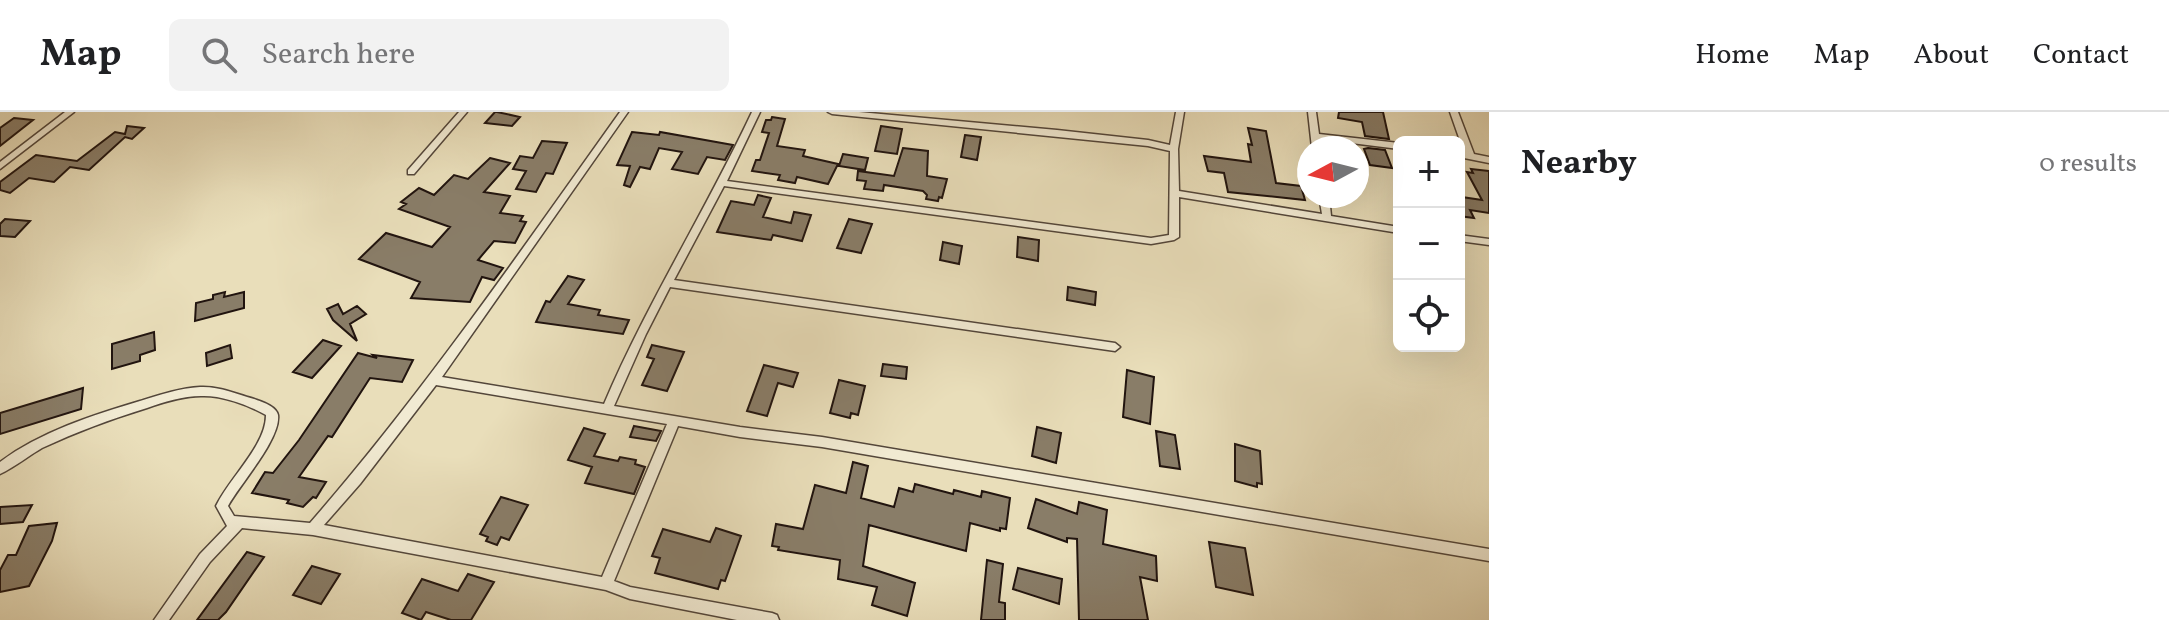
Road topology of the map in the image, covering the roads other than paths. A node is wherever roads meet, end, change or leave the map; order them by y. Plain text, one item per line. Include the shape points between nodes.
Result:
1 (70, 112) edge
2 (463, 112) edge
3 (624, 112) edge
4 (756, 112) edge
5 (832, 112) edge
6 (1180, 112) edge
7 (1312, 112) edge
8 (1454, 112) edge
9 (1315, 136) edge
10 (1369, 142) edge
11 (1393, 145) edge
12 (1174, 149) junction
13 (1465, 155) edge
14 (1470, 156) junction
15 (1489, 160) edge
16 (0, 166) edge
17 (411, 172) dead end
18 (721, 183) junction
19 (1176, 194) junction
20 (1326, 208) edge
21 (1327, 219) junction
22 (1393, 229) edge
23 (1465, 239) edge
24 (1489, 242) edge
25 (666, 283) junction
26 (1115, 347) dead end
27 (433, 380) junction
28 (607, 410) junction
29 (674, 421) junction
30 (0, 469) edge
31 (238, 523) junction
32 (313, 529) junction
33 (1489, 555) edge
34 (606, 584) junction
35 (161, 620) edge
36 (772, 620) edge

1 - 16 street
2 - 17 street
3 - 27 street
4 - 18 street
5 - 12 street
6 - 12 street
7 - 9 street
8 - 14 street
10 - 11 street
12 - 19 street
13 - 14 street
14 - 15 street
18 - 19 street via 1151,241 1174,237
18 - 25 street
19 - 21 street
20 - 21 street
21 - 22 street
23 - 24 street
25 - 26 street
25 - 28 street
27 - 28 street
27 - 32 street
28 - 29 street
29 - 33 street
29 - 34 street
30 - 31 street via 9,458 34,446 153,401 214,391 264,408 274,421 222,506 230,521
31 - 32 street
31 - 35 street via 205,558
32 - 34 street
34 - 36 street

